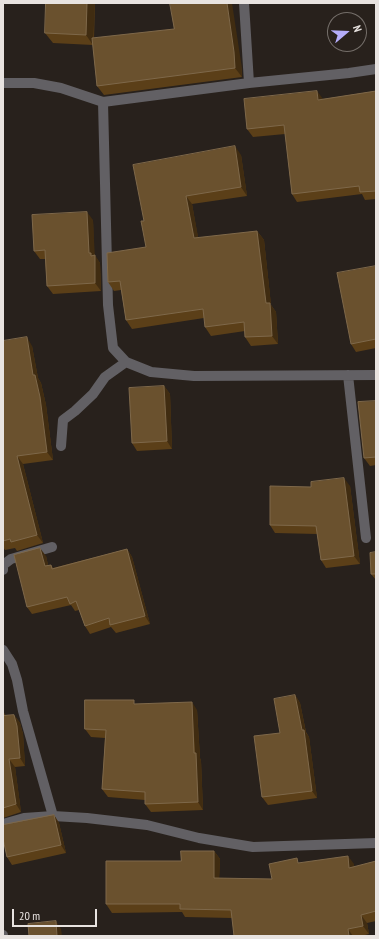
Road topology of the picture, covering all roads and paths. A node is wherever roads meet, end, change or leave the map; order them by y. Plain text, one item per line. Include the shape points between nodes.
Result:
1 (244, 3) edge
2 (376, 69) edge
3 (3, 83) edge
4 (249, 83) junction
5 (103, 102) junction
6 (126, 362) junction
7 (348, 375) junction
8 (376, 375) edge
9 (62, 446) dead end
10 (366, 538) dead end
11 (52, 547) dead end
12 (3, 570) edge
13 (3, 650) edge
14 (52, 816) junction
15 (3, 824) edge
16 (376, 843) edge

1 - 4 street
2 - 4 street
3 - 5 street via 34,83 61,88
4 - 5 street
5 - 6 street via 108,305 113,348
6 - 7 street via 151,372 194,376
6 - 9 street via 104,377 93,394 63,420
7 - 8 street
7 - 10 street
11 - 12 street via 11,559
13 - 14 street via 12,664 17,680
14 - 15 street via 24,818
14 - 16 street via 147,825 199,838 253,847

